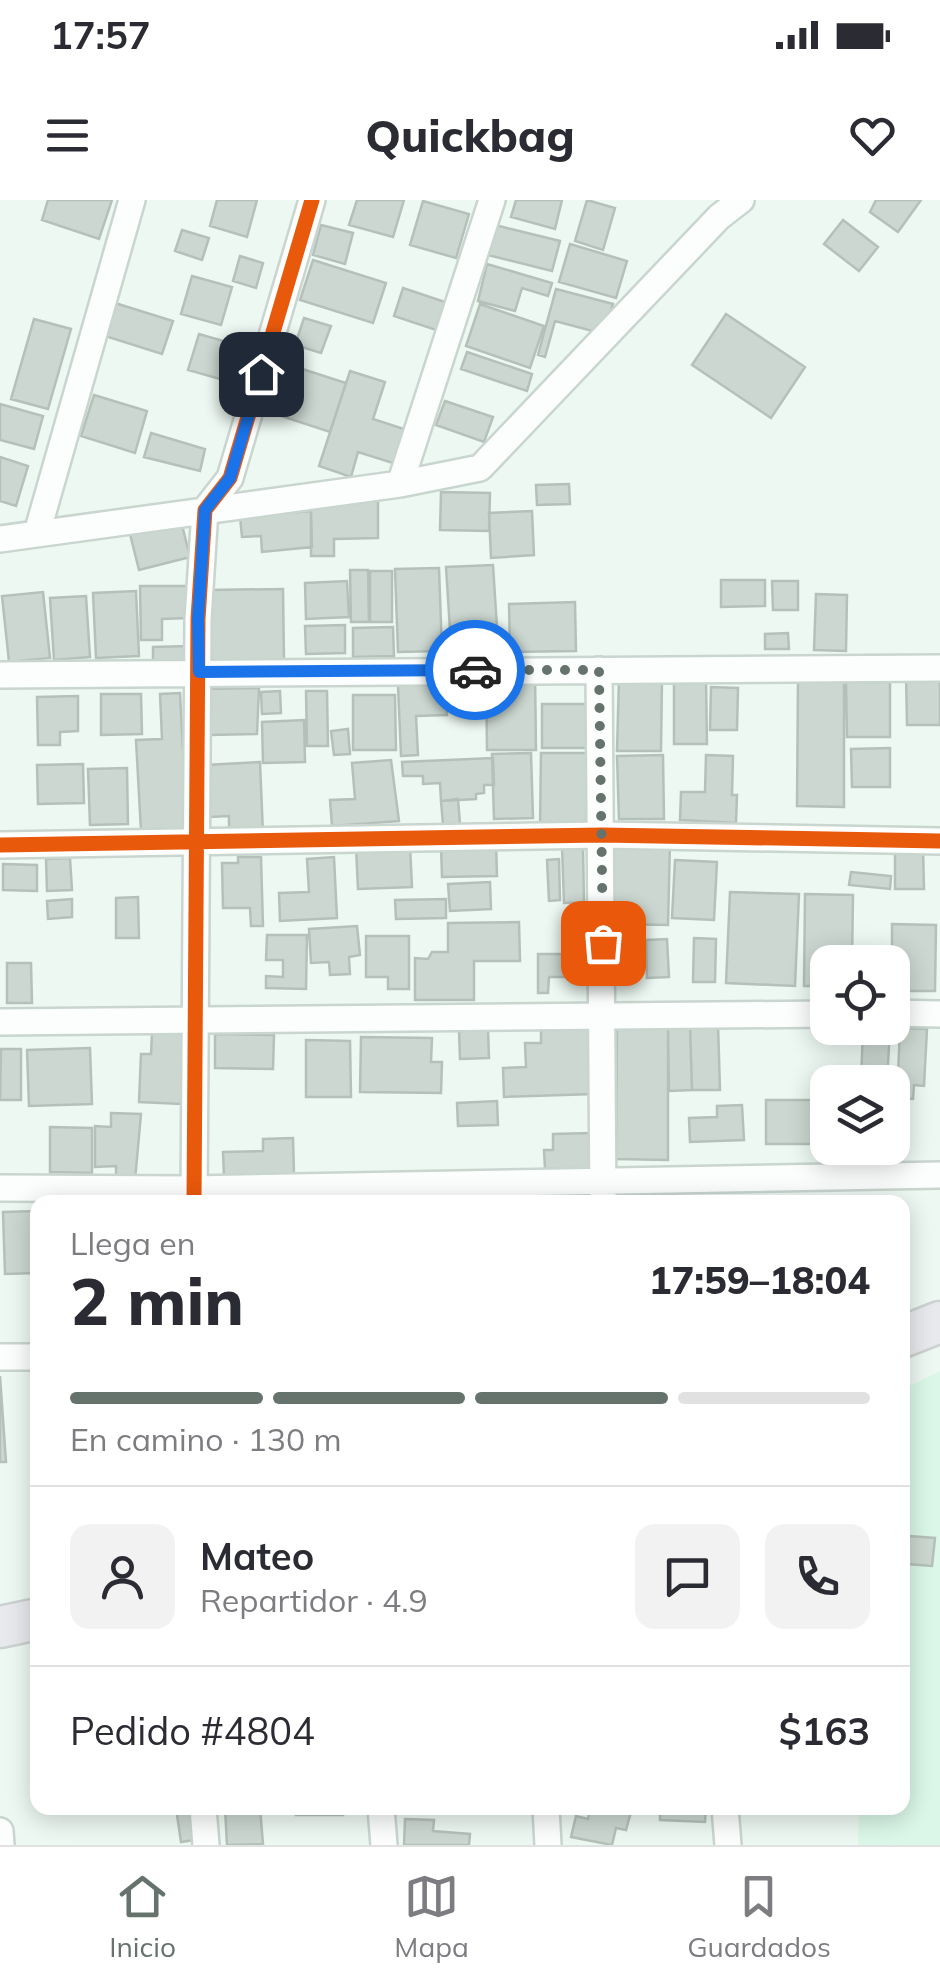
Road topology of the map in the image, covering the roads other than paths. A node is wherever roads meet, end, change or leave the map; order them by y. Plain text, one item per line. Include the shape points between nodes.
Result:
1 (132, 200) edge
2 (312, 200) edge
3 (492, 200) edge
4 (741, 200) edge
5 (400, 484) junction
6 (205, 510) junction
7 (37, 533) junction
8 (0, 539) edge
9 (940, 668) edge
10 (599, 670) junction
11 (199, 672) junction
12 (0, 676) edge
13 (602, 835) junction
14 (940, 841) edge
15 (195, 842) junction
16 (0, 845) edge
17 (910, 1013) edge
18 (810, 1014) edge
19 (940, 1014) edge
20 (603, 1015) junction
21 (194, 1019) junction
22 (0, 1022) edge
23 (940, 1175) edge
24 (0, 1188) edge
25 (603, 1192) edge
26 (169, 1195) edge
27 (193, 1195) edge
28 (296, 1195) edge
29 (940, 1322) edge
30 (910, 1333) edge
31 (0, 1357) edge
32 (30, 1357) edge
33 (30, 1621) edge
34 (0, 1627) edge
35 (204, 1815) edge
36 (382, 1815) edge
37 (546, 1815) edge
38 (726, 1815) edge
39 (0, 1830) edge
40 (1, 1845) edge
41 (206, 1845) edge
42 (384, 1845) edge
43 (548, 1845) edge
44 (728, 1845) edge

1 - 7 street
2 - 6 street via 230,478
3 - 5 street
4 - 5 street via 480,468
5 - 6 street
6 - 7 street
6 - 11 street
7 - 8 street
9 - 10 street
10 - 11 street
10 - 13 street
11 - 12 street
11 - 15 street
13 - 14 street
13 - 15 street
13 - 20 street
15 - 16 street
15 - 21 street
17 - 19 street
18 - 20 street
20 - 21 street
20 - 25 street
21 - 22 street
21 - 27 street
23 - 25 street
24 - 26 street
25 - 28 street
29 - 30 main road
31 - 32 street
33 - 34 main road
35 - 41 street
36 - 42 street
37 - 43 street
38 - 44 street
39 - 40 street

